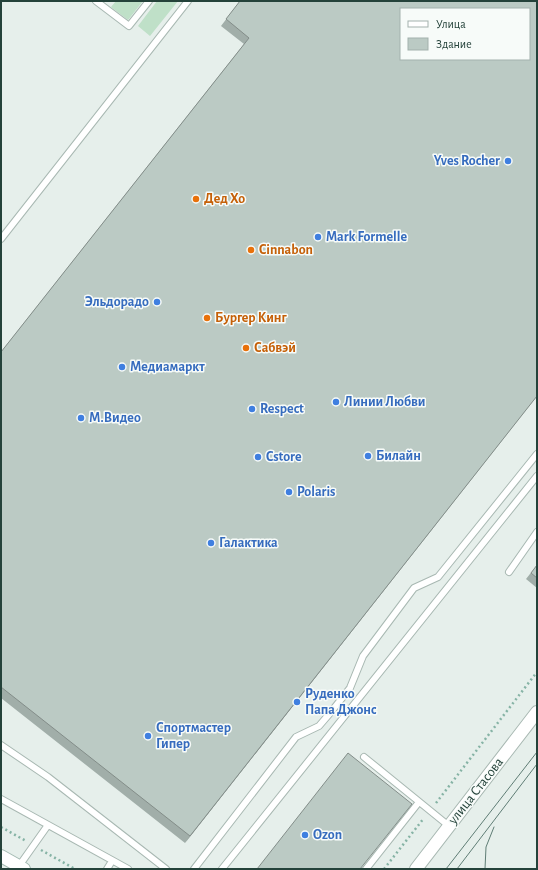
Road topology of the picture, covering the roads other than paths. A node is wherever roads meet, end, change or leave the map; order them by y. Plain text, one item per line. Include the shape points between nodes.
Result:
1 (96, 1) edge
2 (148, 1) edge
3 (188, 1) edge
4 (1, 239) edge
5 (537, 454) edge
6 (537, 476) edge
7 (537, 532) edge
8 (509, 572) dead end
9 (537, 712) edge
10 (1, 746) edge
11 (364, 757) dead end
12 (1, 799) edge
13 (419, 802) junction
14 (48, 825) junction
15 (449, 826) junction
16 (1, 856) edge
17 (112, 861) junction
18 (22, 867) edge
19 (107, 869) edge
20 (128, 869) edge
21 (166, 869) edge
22 (194, 869) edge
23 (222, 869) edge
24 (366, 869) edge
25 (416, 869) edge

1 - 2 lane via 129,26
3 - 4 lane
5 - 22 lane via 438,577 414,588 363,656 350,688 319,726 296,737
6 - 23 lane
7 - 8 lane
9 - 15 street, улица Стасова
10 - 21 lane via 48,777
11 - 13 lane
12 - 14 lane
13 - 15 lane
13 - 24 lane
14 - 17 lane
14 - 18 lane
15 - 25 street, улица Стасова
16 - 18 street
17 - 19 lane
17 - 20 lane

